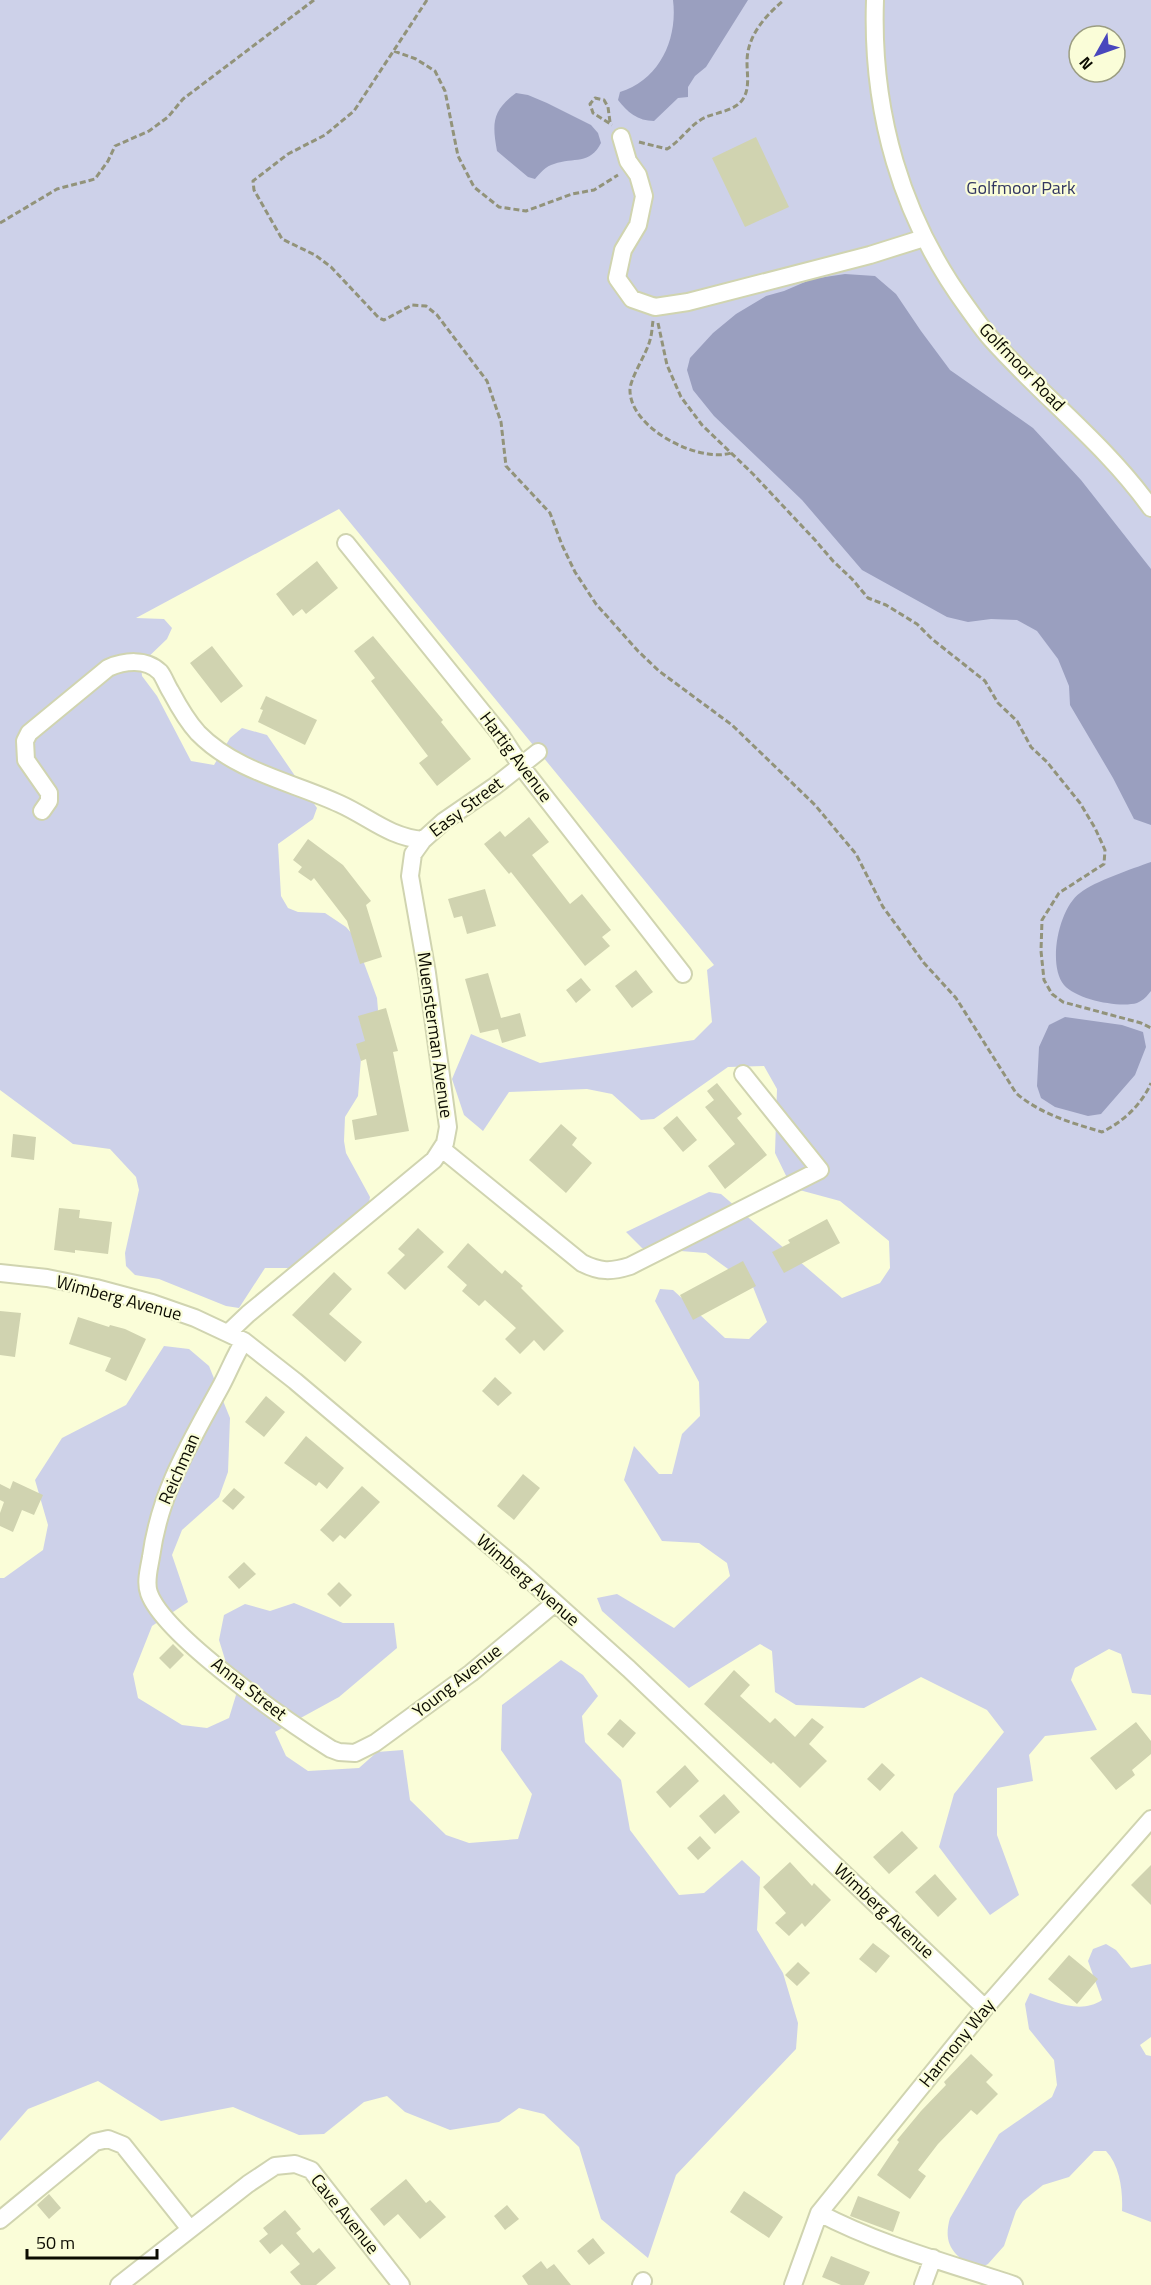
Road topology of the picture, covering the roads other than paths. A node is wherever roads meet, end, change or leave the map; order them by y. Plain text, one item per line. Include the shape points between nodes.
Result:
1 (875, 0) edge
2 (621, 137) road end
3 (924, 238) junction
4 (1151, 508) edge
5 (346, 543) dead end
6 (538, 752) dead end
7 (520, 766) junction
8 (42, 811) dead end
9 (423, 840) junction
10 (683, 974) dead end
11 (743, 1074) dead end
12 (442, 1149) junction
13 (0, 1273) edge
14 (228, 1332) junction
15 (244, 1341) junction
16 (555, 1603) junction
17 (156, 1605) joint
18 (355, 1753) joint
19 (1151, 1819) edge
20 (985, 2008) junction
21 (819, 2213) junction
22 (0, 2220) edge
23 (190, 2229) junction
24 (933, 2258) junction
25 (119, 2285) edge
26 (401, 2285) edge
27 (793, 2285) edge
28 (924, 2285) edge
29 (1014, 2285) edge

1 - 3 street, Golfmoor Road via 879,99 903,188
2 - 3 street via 644,196 638,225 623,250 616,278 632,299 655,307 699,299
3 - 4 street, Golfmoor Road via 950,283 991,339 1106,454
5 - 7 street, Hartig Avenue via 500,734
6 - 7 street, Easy Street
7 - 9 street, Easy Street
7 - 10 street, Hartig Avenue
8 - 9 street via 49,793 26,760 24,741 108,668 135,662 160,672 183,714 218,750 273,778 341,804 396,836
9 - 12 street, Muensterman Avenue via 413,854 410,876 448,1127
11 - 12 street via 820,1170 630,1266 607,1271 582,1263
12 - 14 street via 434,1160
13 - 14 street, Wimberg Avenue via 96,1288 152,1303
14 - 15 street, Wimberg Avenue
15 - 16 street, Wimberg Avenue
15 - 17 street, Reichman via 177,1466 160,1513 147,1584
16 - 18 street, Young Avenue via 471,1672 375,1743
16 - 20 street, Wimberg Avenue
17 - 18 street, Anna Street via 189,1641 240,1684 331,1749
19 - 20 street, Harmony Way
20 - 21 street, Harmony Way
21 - 24 street via 845,2227
21 - 27 street, Harmony Way
22 - 23 street via 95,2142 103,2140 123,2145
23 - 25 street
23 - 26 street, Cave Avenue via 275,2166 304,2166
24 - 28 street
24 - 29 street

